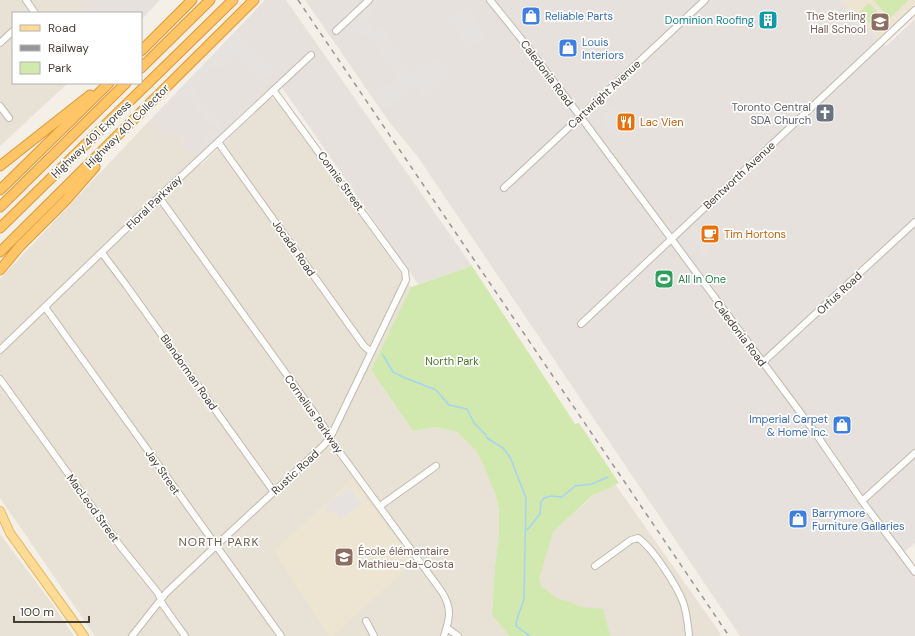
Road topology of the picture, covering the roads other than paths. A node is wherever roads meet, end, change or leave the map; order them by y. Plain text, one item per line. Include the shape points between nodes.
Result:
1 (26, 0) edge
2 (192, 0) edge
3 (210, 0) edge
4 (233, 0) edge
5 (254, 0) edge
6 (369, 0) edge
7 (490, 0) edge
8 (705, 0) edge
9 (915, 10) edge
10 (33, 12) edge
11 (336, 31) dead end
12 (12, 32) edge
13 (0, 43) edge
14 (142, 50) edge
15 (311, 55) dead end
16 (142, 67) edge
17 (108, 84) edge
18 (125, 84) edge
19 (274, 91) junction
20 (100, 92) junction
21 (0, 106) edge
22 (580, 116) junction
23 (8, 118) dead end
24 (134, 120) junction
25 (218, 142) junction
26 (0, 166) edge
27 (504, 188) dead end
28 (0, 190) edge
29 (159, 197) junction
30 (0, 207) edge
31 (915, 222) edge
32 (0, 228) edge
33 (670, 239) junction
34 (0, 252) edge
35 (102, 253) junction
36 (0, 270) edge
37 (406, 273) joint
38 (45, 307) junction
39 (581, 324) dead end
40 (0, 350) edge
41 (371, 352) junction
42 (762, 363) junction
43 (0, 379) edge
44 (330, 438) junction
45 (915, 453) edge
46 (436, 466) dead end
47 (274, 492) junction
48 (862, 501) junction
49 (380, 506) junction
50 (0, 511) edge
51 (0, 523) edge
52 (10, 532) junction
53 (216, 546) junction
54 (595, 566) dead end
55 (915, 572) edge
56 (161, 599) junction
57 (366, 621) dead end
58 (446, 628) junction
59 (84, 636) edge
60 (132, 636) edge
61 (185, 636) edge
62 (281, 636) edge
63 (374, 636) edge
64 (444, 636) edge
65 (458, 636) edge
66 (689, 636) edge

1 - 10 street
2 - 14 highway
3 - 16 highway
4 - 32 highway, Highway 401 Express
5 - 24 highway, Highway 401 Collector
6 - 11 street
7 - 22 street, Caledonia Road
8 - 22 street, Cartwright Avenue
9 - 33 street, Bentworth Avenue
12 - 13 street
15 - 19 street, Floral Parkway
17 - 20 highway
18 - 30 highway, Highway 401 Express
19 - 25 street, Floral Parkway
19 - 37 street, Connie Street
20 - 26 highway via 88,96
20 - 28 highway
21 - 23 street
22 - 27 street, Cartwright Avenue
22 - 33 street, Caledonia Road
24 - 34 highway, Highway 401 Collector
24 - 36 highway via 66,200
25 - 29 street, Floral Parkway
25 - 41 street, Jocada Road via 364,346
29 - 35 street, Floral Parkway
29 - 44 street, Cornelius Parkway
31 - 42 street, Orfus Road
33 - 39 street, Bentworth Avenue
33 - 42 street, Caledonia Road
35 - 38 street, Floral Parkway
35 - 47 street, Blandorman Road
37 - 41 street, Rustic Road via 403,288
38 - 40 street, Floral Parkway
38 - 53 street, Jay Street
41 - 44 street, Rustic Road
42 - 48 street, Caledonia Road via 814,431
43 - 56 street, MacLeod Street
44 - 47 street, Rustic Road
44 - 49 street, Cornelius Parkway
45 - 48 street
46 - 49 street
47 - 53 street, Rustic Road
48 - 55 street, Caledonia Road
49 - 58 street, Cornelius Parkway via 447,600 449,612
50 - 52 main road
51 - 52 main road
52 - 59 main road
53 - 56 street, Rustic Road
53 - 62 street, Jay Street
54 - 66 street via 631,540 642,540 676,586 683,601
56 - 60 street, Rustic Road
56 - 61 street, MacLeod Street
57 - 63 street
58 - 64 street, Cornelius Parkway
58 - 65 street

